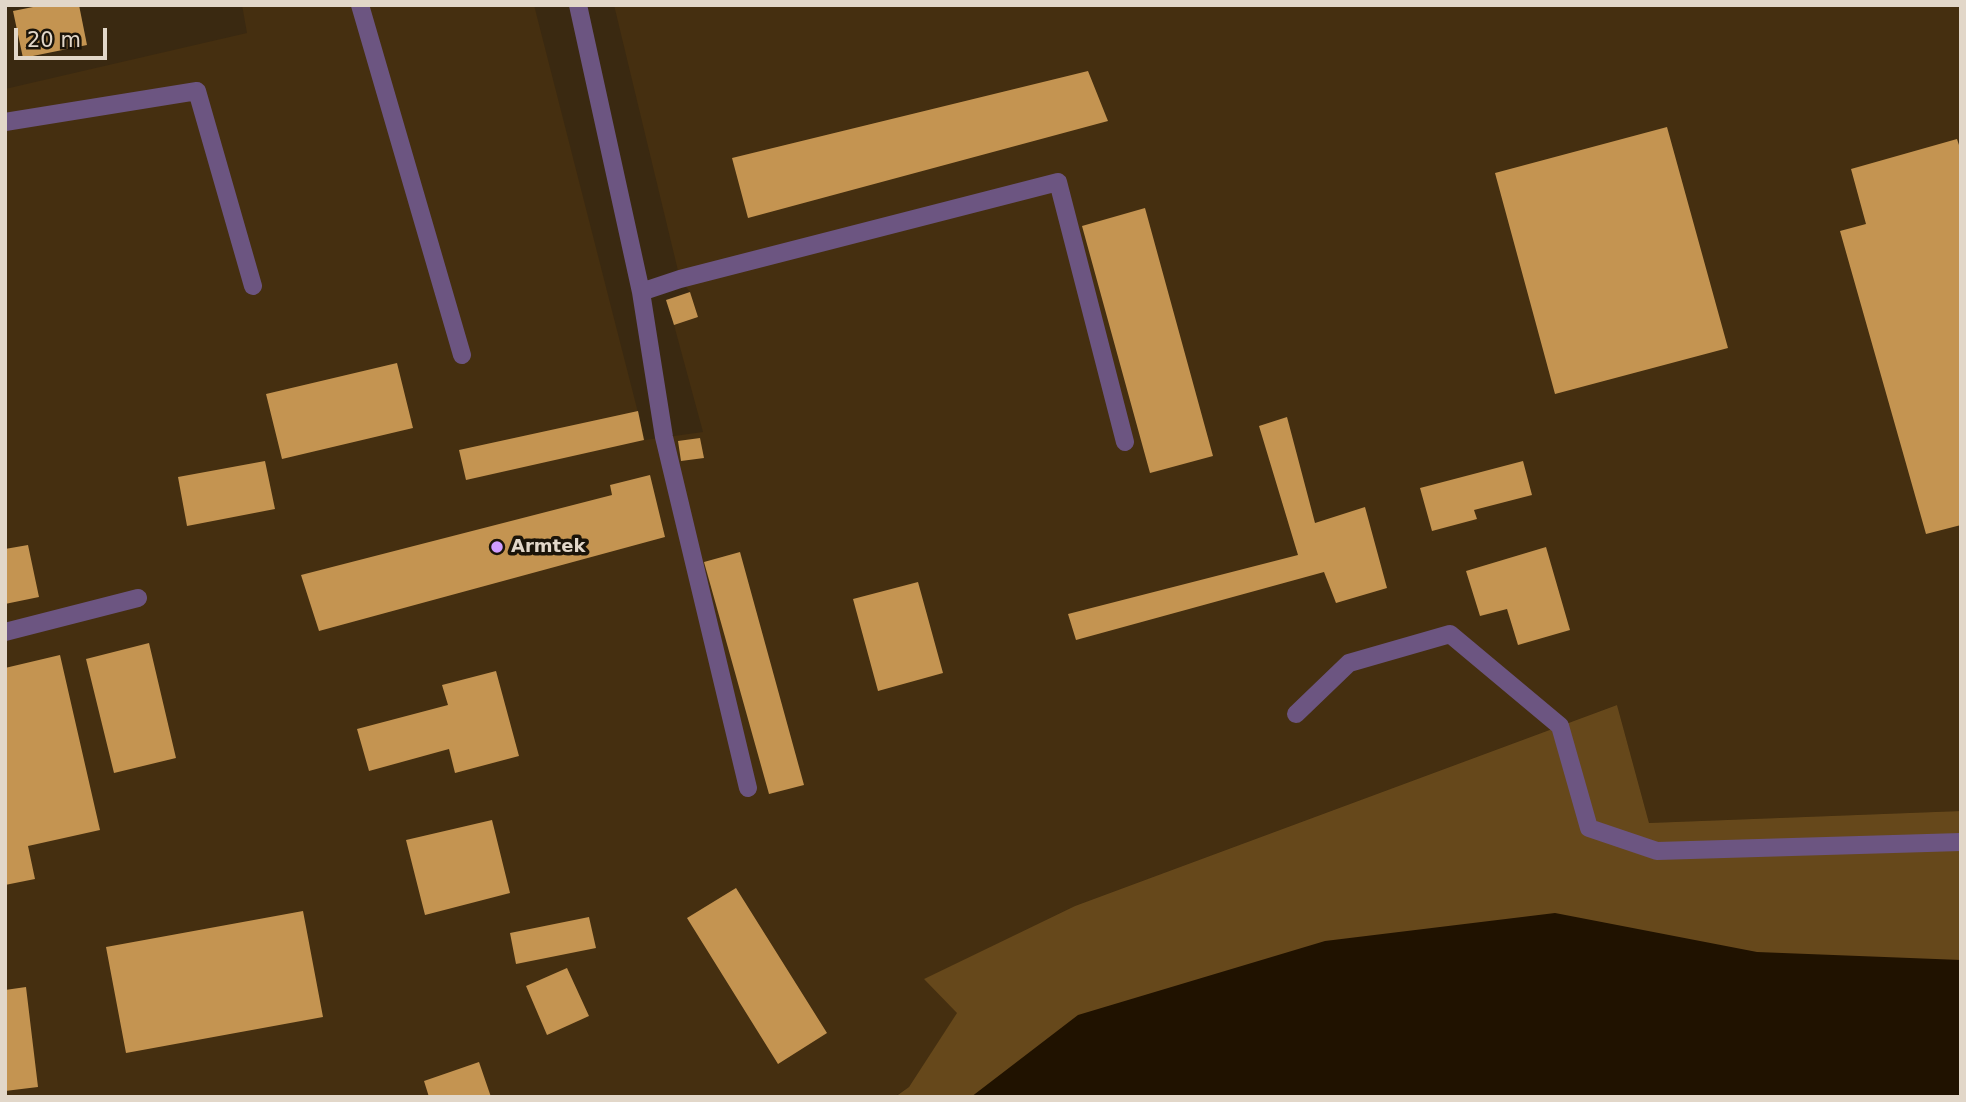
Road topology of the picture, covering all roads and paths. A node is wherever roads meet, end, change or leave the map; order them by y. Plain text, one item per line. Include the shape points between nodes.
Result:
1 (360, 5) edge
2 (578, 5) edge
3 (5, 122) edge
4 (253, 286) dead end
5 (641, 292) junction
6 (462, 355) dead end
7 (1125, 442) dead end
8 (138, 598) dead end
9 (5, 632) edge
10 (1296, 714) dead end
11 (748, 788) dead end
12 (1961, 842) edge

1 - 6 lane
2 - 5 lane
3 - 4 lane via 197,91
5 - 7 lane via 1058,182
5 - 11 lane via 664,437
8 - 9 lane
10 - 12 lane via 1349,663 1450,634 1560,726 1589,828 1657,851

